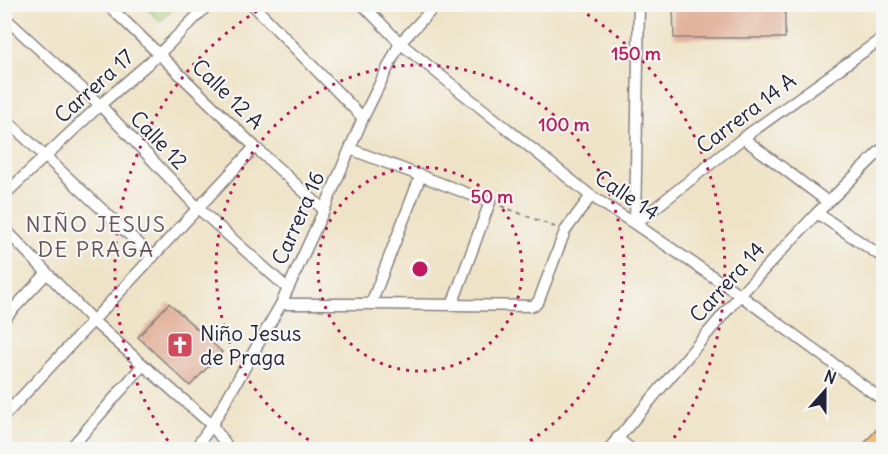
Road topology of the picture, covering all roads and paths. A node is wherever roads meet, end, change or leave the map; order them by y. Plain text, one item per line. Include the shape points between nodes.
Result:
1 (107, 4) edge
2 (209, 4) edge
3 (252, 4) edge
4 (362, 4) edge
5 (437, 4) edge
6 (639, 4) edge
7 (4, 18) edge
8 (884, 37) edge
9 (400, 43) junction
10 (158, 55) junction
11 (100, 105) junction
12 (4, 118) edge
13 (363, 118) junction
14 (743, 138) junction
15 (255, 147) junction
16 (884, 147) edge
17 (350, 148) junction
18 (45, 157) junction
19 (422, 175) junction
20 (4, 195) edge
21 (591, 196) junction
22 (490, 202) junction
23 (828, 202) junction
24 (198, 208) junction
25 (324, 210) junction
26 (817, 213) junction
27 (635, 224) junction
28 (4, 228) edge
29 (565, 231) junction
30 (153, 257) junction
31 (884, 258) edge
32 (47, 273) junction
33 (287, 288) junction
34 (740, 295) junction
35 (281, 304) junction
36 (371, 304) junction
37 (452, 305) junction
38 (4, 319) edge
39 (93, 321) junction
40 (143, 365) junction
41 (884, 401) edge
42 (4, 416) edge
43 (212, 425) junction
44 (884, 434) edge
45 (617, 438) junction
46 (884, 446) edge
47 (69, 450) edge
48 (194, 450) edge
49 (230, 450) edge
50 (608, 450) edge
51 (632, 450) edge
52 (870, 450) edge
53 (880, 450) edge

1 - 10 street, Calle 12 A
2 - 10 street, Carrera 17
3 - 13 street
4 - 9 street, Calle 14
5 - 9 street, Carrera 16
6 - 27 street
7 - 11 street, Calle 12
8 - 14 street, Carrera 14 A
9 - 13 street, Carrera 16
9 - 21 street, Calle 14
10 - 11 street, Carrera 17
10 - 15 street, Calle 12 A
11 - 18 street, Carrera 17
11 - 24 street, Calle 12
12 - 18 street
13 - 17 street, Carrera 16
14 - 23 street
14 - 27 street, Carrera 14 A
15 - 24 street
15 - 25 street, Calle 12 A
16 - 23 street, Carrera 14
17 - 19 street
17 - 25 street, Carrera 16
18 - 20 street, Carrera 17
18 - 30 street
19 - 22 street
19 - 36 street
21 - 27 street, Calle 14
21 - 29 street
22 - 29 path
22 - 37 street
23 - 26 street, Carrera 14
24 - 30 street
24 - 33 street, Calle 12
25 - 33 street, Carrera 16
26 - 31 street
26 - 34 street, Carrera 14
27 - 34 street, Calle 14
28 - 32 street
29 - 37 street via 536,304
30 - 39 street
32 - 38 street
32 - 39 street
33 - 35 street, Carrera 16
34 - 41 street, Calle 14
34 - 45 street, Carrera 14
35 - 36 street
35 - 43 street, Carrera 16
36 - 37 street
39 - 40 street
39 - 42 street
40 - 43 street
40 - 47 street
43 - 48 street, Carrera 16
43 - 49 street
44 - 52 main road
45 - 50 street, Carrera 14
45 - 51 street
46 - 53 main road

